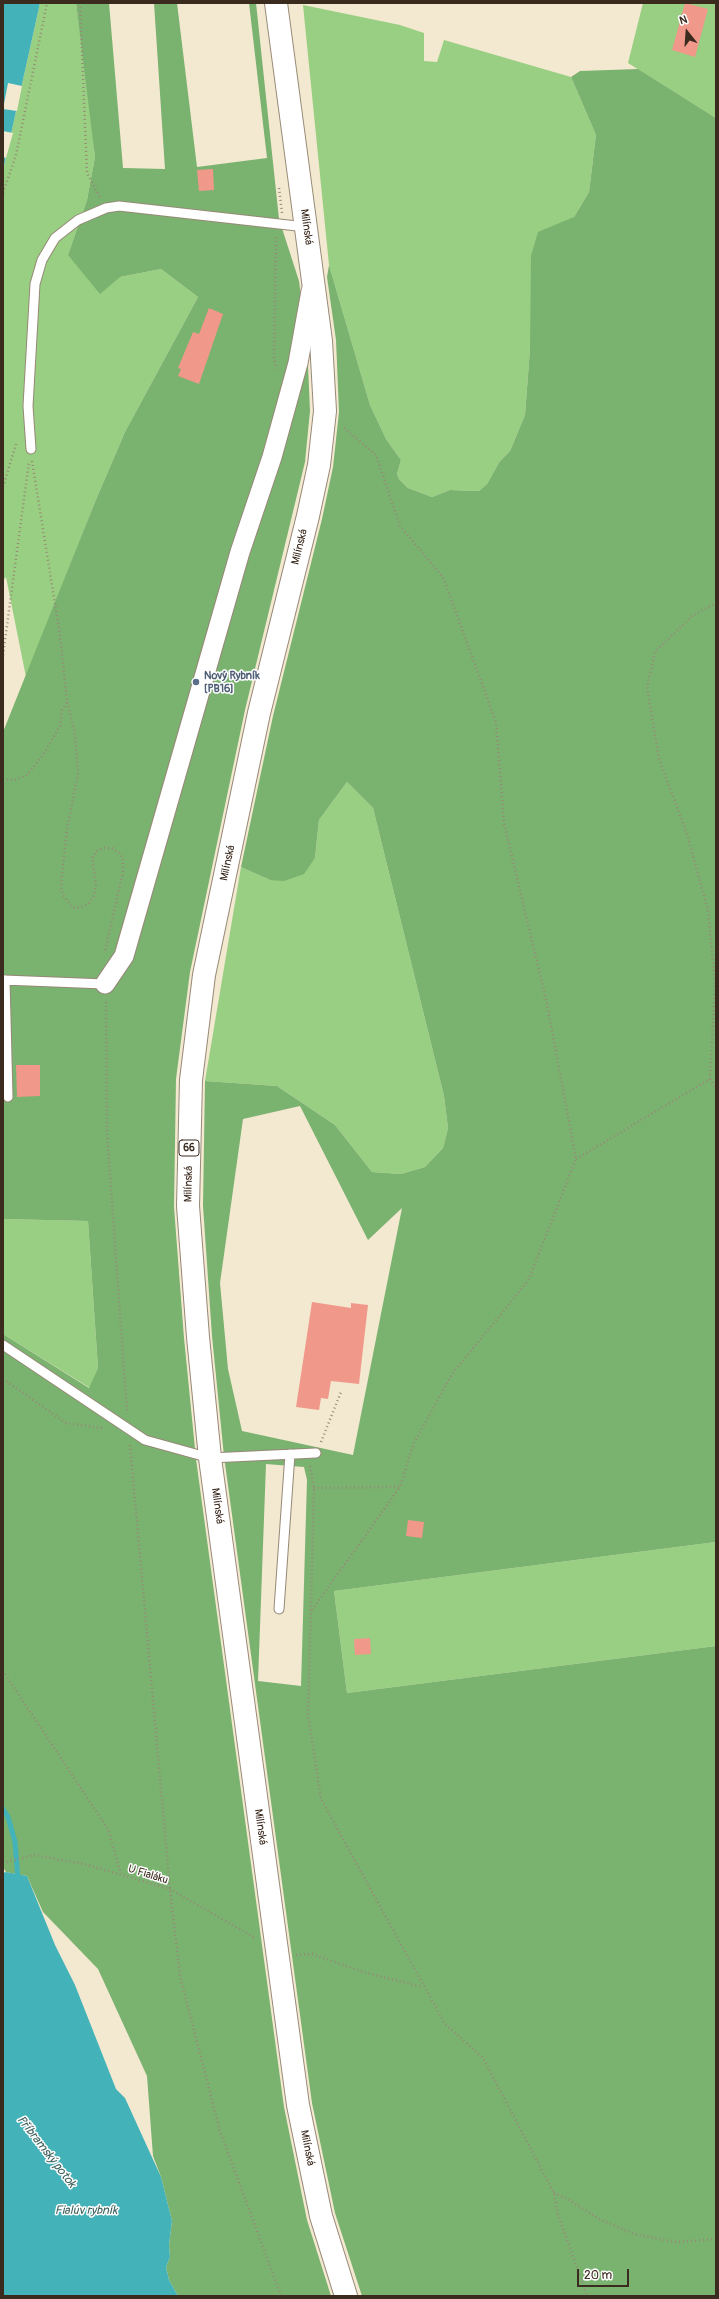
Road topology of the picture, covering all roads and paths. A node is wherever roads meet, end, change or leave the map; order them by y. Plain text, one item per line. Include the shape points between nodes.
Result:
1 (47, 3) edge
2 (80, 3) edge
3 (276, 3) edge
4 (3, 192) edge
5 (106, 208) junction
6 (306, 227) junction
7 (313, 279) junction
8 (325, 411) junction
9 (17, 443) dead end
10 (30, 449) junction
11 (3, 487) edge
12 (716, 603) edge
13 (3, 655) edge
14 (67, 702) junction
15 (3, 779) edge
16 (104, 955) dead end
17 (4, 980) edge
18 (105, 984) junction
19 (710, 1079) junction
20 (716, 1089) edge
21 (8, 1097) dead end
22 (576, 1159) junction
23 (3, 1344) edge
24 (3, 1379) edge
25 (341, 1392) dead end
26 (129, 1431) junction
27 (290, 1454) junction
28 (312, 1454) junction
29 (210, 1458) junction
30 (400, 1487) junction
31 (314, 1488) junction
32 (280, 1609) dead end
33 (312, 1611) junction
34 (3, 1672) edge
35 (3, 1863) edge
36 (121, 1875) junction
37 (170, 1889) junction
38 (284, 1953) junction
39 (423, 1987) junction
40 (554, 2193) junction
41 (716, 2239) edge
42 (281, 2296) edge
43 (346, 2296) edge
44 (587, 2296) edge

1 - 4 path via 16,155
2 - 5 path via 87,173
3 - 6 main road, Milínská / 66
5 - 6 lane via 119,206
5 - 10 lane via 78,220 55,238 42,260 34,292 28,406
6 - 7 main road, Milínská / 66
7 - 8 main road, Milínská / 66 via 321,341
7 - 18 street via 298,364 272,457 240,552 124,956
8 - 22 path via 376,455 400,526 443,577 496,722 504,823 547,1004
8 - 29 main road, Milínská / 66 via 319,465 310,509 259,713 204,975 190,1080 188,1206
9 - 11 path
10 - 13 path
10 - 14 path via 60,635
12 - 19 path via 692,616 655,652 647,687 658,759 687,834 708,910 715,983
14 - 15 path via 62,710 60,726 43,755 27,775 14,780
14 - 16 path via 75,733 78,774 67,829 61,885 67,902 77,908 88,904 94,896 96,884 92,858 97,851 112,848 123,858 123,872
17 - 18 lane
17 - 21 lane
18 - 26 path via 107,1133
19 - 20 path
19 - 22 path
22 - 30 path via 528,1281 452,1374 414,1445
23 - 26 lane
24 - 26 path via 66,1423
25 - 28 path
26 - 29 lane via 145,1440
26 - 37 path
27 - 28 lane
27 - 29 lane
27 - 32 lane
28 - 31 path
29 - 38 main road, Milínská / 66
30 - 31 path
30 - 33 path
31 - 33 path
33 - 39 path via 308,1714 321,1799
34 - 36 path via 108,1829
35 - 36 path, U Fialáku via 34,1855 84,1864
36 - 37 path, U Fialáku
37 - 38 path, U Fialáku
37 - 42 path via 180,1976 220,2131
38 - 39 path via 312,1954 366,1973
38 - 43 main road, Milínská / 66 via 298,2105 321,2216
39 - 40 path via 445,2024 483,2058
40 - 41 path via 601,2220 637,2235 676,2242
40 - 44 path via 558,2214

